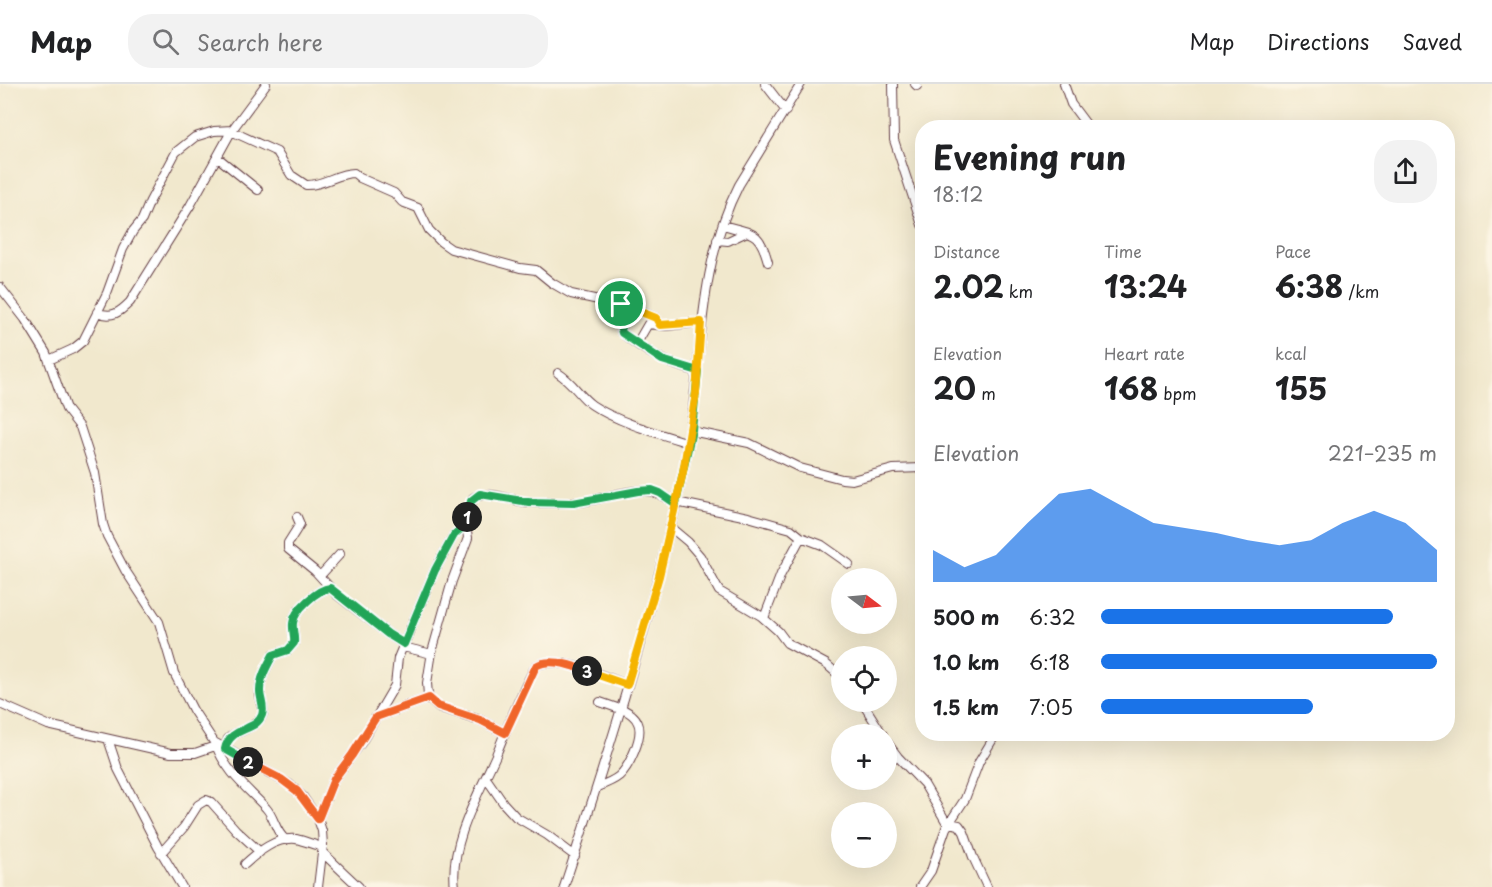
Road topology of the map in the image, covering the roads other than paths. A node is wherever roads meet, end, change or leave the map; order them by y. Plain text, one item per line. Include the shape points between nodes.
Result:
1 (266, 84) edge
2 (765, 84) edge
3 (801, 84) edge
4 (893, 84) edge
5 (1064, 84) edge
6 (786, 111) junction
7 (1083, 120) edge
8 (232, 130) junction
9 (217, 157) junction
10 (258, 190) dead end
11 (915, 203) edge
12 (723, 225) junction
13 (747, 232) junction
14 (717, 240) junction
15 (768, 262) dead end
16 (0, 287) edge
17 (621, 304) junction
18 (97, 312) junction
19 (701, 322) junction
20 (660, 325) junction
21 (637, 344) junction
22 (49, 360) junction
23 (698, 371) junction
24 (558, 373) dead end
25 (691, 431) junction
26 (689, 443) junction
27 (915, 468) edge
28 (676, 503) junction
29 (297, 517) dead end
30 (466, 524) junction
31 (670, 527) junction
32 (801, 537) junction
33 (340, 554) dead end
34 (849, 564) dead end
35 (320, 576) junction
36 (330, 588) junction
37 (764, 618) junction
38 (403, 645) junction
39 (432, 654) junction
40 (831, 668) edge
41 (627, 685) junction
42 (429, 698) junction
43 (600, 702) dead end
44 (0, 704) edge
45 (620, 709) junction
46 (376, 717) junction
47 (505, 733) junction
48 (108, 739) junction
49 (992, 741) edge
50 (219, 746) junction
51 (897, 754) edge
52 (486, 778) junction
53 (597, 787) junction
54 (318, 819) junction
55 (948, 824) junction
56 (285, 840) junction
57 (323, 850) junction
58 (260, 852) junction
59 (161, 853) junction
60 (574, 856) junction
61 (245, 864) dead end
62 (182, 887) edge
63 (318, 887) edge
64 (360, 887) edge
65 (455, 887) edge
66 (564, 887) edge
67 (920, 887) edge
68 (987, 887) edge

1 - 8 street
2 - 6 street
3 - 6 street
4 - 11 street via 893,132
5 - 7 street via 1071,104
6 - 12 street via 739,185
8 - 9 street
8 - 17 street via 277,152 291,175 306,185 354,172 418,208 429,230 451,249 536,270 571,294
8 - 18 street via 195,137 176,152 123,249
9 - 10 street
9 - 18 street via 130,302 112,315
12 - 13 street
12 - 14 street
13 - 14 street via 728,241
13 - 15 street via 760,239
14 - 19 street
16 - 22 street
17 - 20 street via 656,318
17 - 21 street via 622,333
18 - 22 street via 81,343
19 - 20 street
19 - 23 street
20 - 21 street via 648,324
21 - 23 street via 672,365
22 - 50 street via 66,410 83,434 107,536 159,622 184,695
23 - 25 street
24 - 26 street via 600,410
25 - 26 street
25 - 27 street via 755,445 800,468 842,479
26 - 28 street
28 - 30 street via 652,490 573,503 529,502 480,494 471,501
28 - 31 street
28 - 32 street via 763,521 791,529
29 - 35 street via 300,524 287,546
30 - 38 street via 454,535 435,570
30 - 39 street via 468,538
31 - 37 street via 700,556 716,587
31 - 41 street
32 - 34 street via 822,544
32 - 37 street
33 - 35 street
35 - 36 street
36 - 38 street
36 - 50 street via 316,594 295,616 294,643 288,650 273,655 260,694 262,717
37 - 40 street via 787,643
38 - 39 street
38 - 46 street via 395,685
39 - 42 street via 427,683
41 - 45 street
41 - 47 street via 562,664 540,663 529,678
42 - 46 street
42 - 47 street via 438,706
43 - 45 street
44 - 48 street via 48,725
45 - 53 street
45 - 53 street via 638,722 639,740 622,772
46 - 54 street via 334,779
47 - 52 street
48 - 50 street via 183,754
48 - 59 street via 118,769
49 - 55 street via 965,799
50 - 54 street via 289,784
50 - 56 street via 227,767 266,808
51 - 55 street via 930,792
52 - 60 street via 516,817
52 - 65 street via 458,848
53 - 60 street
54 - 57 street
55 - 67 street via 931,871
55 - 68 street via 959,825 964,831
56 - 57 street via 295,839
56 - 58 street
57 - 63 street
57 - 64 street
58 - 59 street via 206,800
58 - 61 street
59 - 62 street
60 - 66 street

